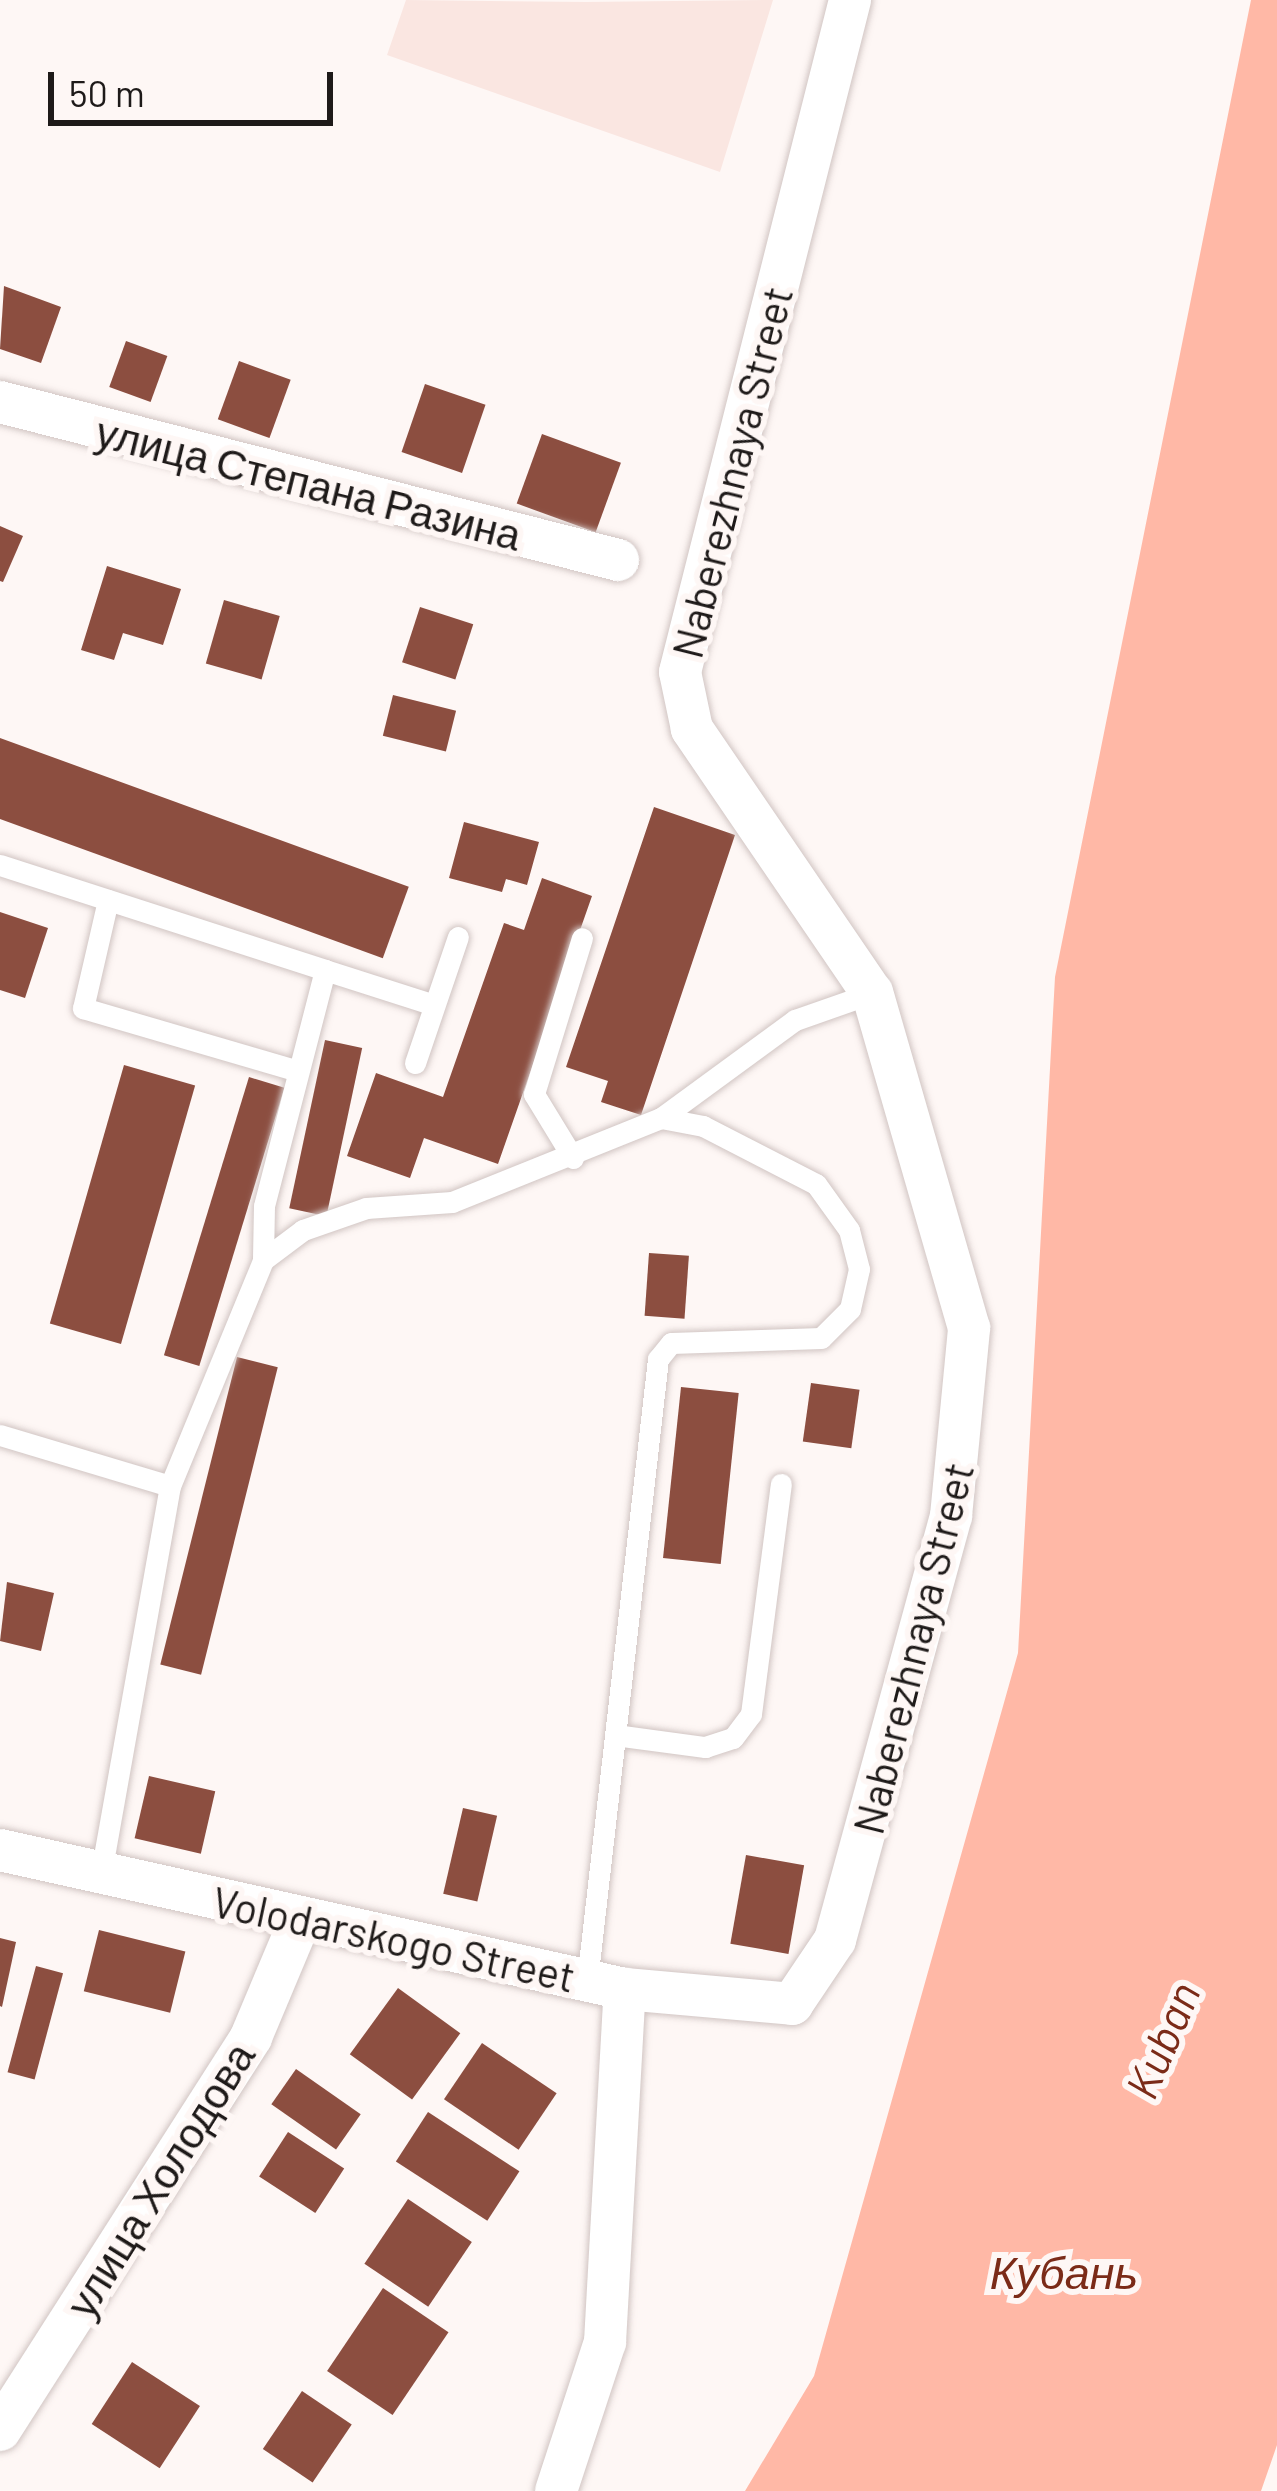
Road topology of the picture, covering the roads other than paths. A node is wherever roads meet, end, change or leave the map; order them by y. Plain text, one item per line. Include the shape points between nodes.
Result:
1 (850, 0) edge
2 (0, 402) edge
3 (618, 560) dead end
4 (0, 865) edge
5 (108, 899) junction
6 (458, 937) dead end
7 (582, 938) dead end
8 (325, 970) junction
9 (872, 993) junction
10 (434, 1005) junction
11 (415, 1063) dead end
12 (298, 1071) junction
13 (661, 1118) junction
14 (573, 1158) junction
15 (263, 1260) junction
16 (0, 1435) edge
17 (781, 1484) dead end
18 (170, 1486) junction
19 (615, 1735) junction
20 (0, 1850) edge
21 (100, 1873) junction
22 (301, 1918) junction
23 (606, 1985) junction
24 (792, 2004) joint
25 (0, 2430) edge
26 (556, 2491) edge

1 - 9 street, Naberezhnaya Street via 680,672 692,729
2 - 3 street, улица Степана Разина
4 - 5 lane
5 - 8 lane
5 - 12 lane via 82,1007
6 - 10 lane
7 - 14 lane via 534,1094
8 - 10 lane
8 - 12 lane
9 - 13 lane via 795,1020
9 - 24 street, Naberezhnaya Street via 970,1328 965,1444 836,1940
10 - 11 lane
12 - 15 lane via 263,1206
13 - 14 lane
13 - 19 lane via 740,1141 816,1184 849,1230 859,1269 850,1309 821,1338 684,1341 658,1359
14 - 15 lane via 452,1202 366,1208 303,1230
15 - 18 lane
16 - 18 lane
17 - 19 lane via 751,1714 733,1738 705,1747
18 - 21 lane
19 - 23 lane
20 - 21 street, Volodarskogo Street
21 - 22 street, Volodarskogo Street
22 - 23 street, Volodarskogo Street
22 - 25 street, улица Холодова via 251,2036
23 - 24 street, Volodarskogo Street
23 - 26 street via 605,2342

